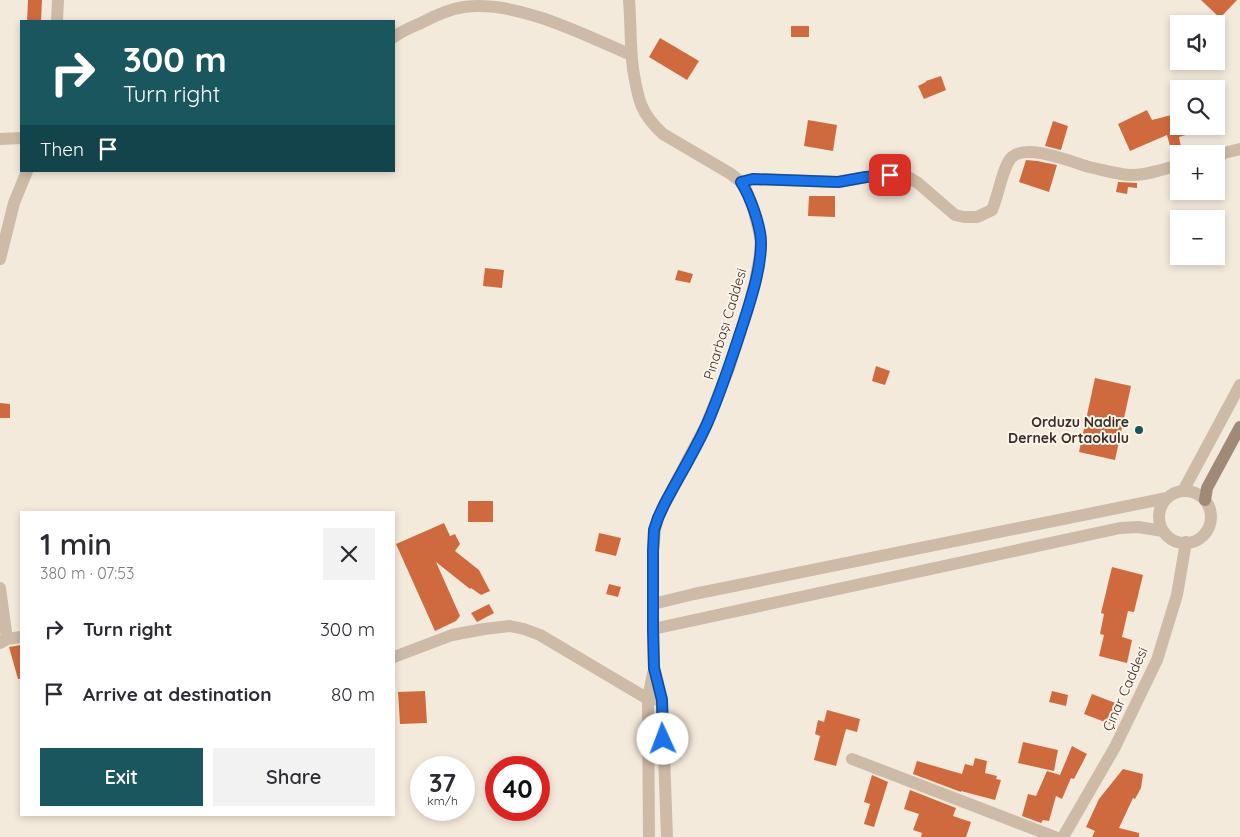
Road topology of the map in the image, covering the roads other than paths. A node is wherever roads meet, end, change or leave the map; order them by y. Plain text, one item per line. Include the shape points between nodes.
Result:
1 (58, 0) edge
2 (628, 0) edge
3 (57, 20) edge
4 (395, 36) edge
5 (631, 55) junction
6 (20, 138) edge
7 (0, 139) edge
8 (1240, 149) edge
9 (1225, 153) edge
10 (1170, 167) edge
11 (27, 172) edge
12 (741, 182) junction
13 (0, 259) edge
14 (1240, 385) edge
15 (1240, 427) edge
16 (1183, 491) junction
17 (1167, 498) junction
18 (1205, 500) junction
19 (1163, 531) junction
20 (1186, 542) junction
21 (0, 588) edge
22 (653, 604) junction
23 (653, 629) junction
24 (20, 637) edge
25 (3, 641) edge
26 (395, 657) edge
27 (654, 668) junction
28 (648, 699) junction
29 (662, 700) junction
30 (852, 759) dead end
31 (649, 837) edge
32 (666, 837) edge
33 (1055, 837) edge
34 (1063, 837) edge

1 - 3 street
2 - 5 street, Pınarbaşı Caddesi
4 - 5 street via 435,15 463,7 489,6 544,18
5 - 12 street, Pınarbaşı Caddesi via 639,101 654,126
6 - 7 street
8 - 9 street
10 - 12 street via 1134,175 1118,174 1049,154 1024,152 1008,161 992,210 977,217 955,215 918,183 890,175 838,182 753,179
11 - 13 street via 14,202
12 - 22 street, Pınarbaşı Caddesi via 753,207 761,240 755,282 729,368 706,425 654,530
14 - 16 street
15 - 18 main road via 1207,488
16 - 17 street
16 - 18 street
17 - 19 street via 1159,514
17 - 22 street
18 - 20 street via 1211,515 1207,530 1201,537
19 - 20 street via 1177,541
19 - 23 street via 1120,528
20 - 34 street, Çınar Caddesi via 1176,595 1157,660 1116,747
21 - 25 street
22 - 23 street, Pınarbaşı Caddesi
23 - 27 street, Pınarbaşı Caddesi
24 - 25 street
26 - 28 street via 452,635 510,626 540,635
27 - 28 street, Pınarbaşı Caddesi
27 - 29 street, Pınarbaşı Caddesi
28 - 29 street
28 - 31 street, Pınarbaşı Caddesi
29 - 32 street, Pınarbaşı Caddesi
30 - 33 street

